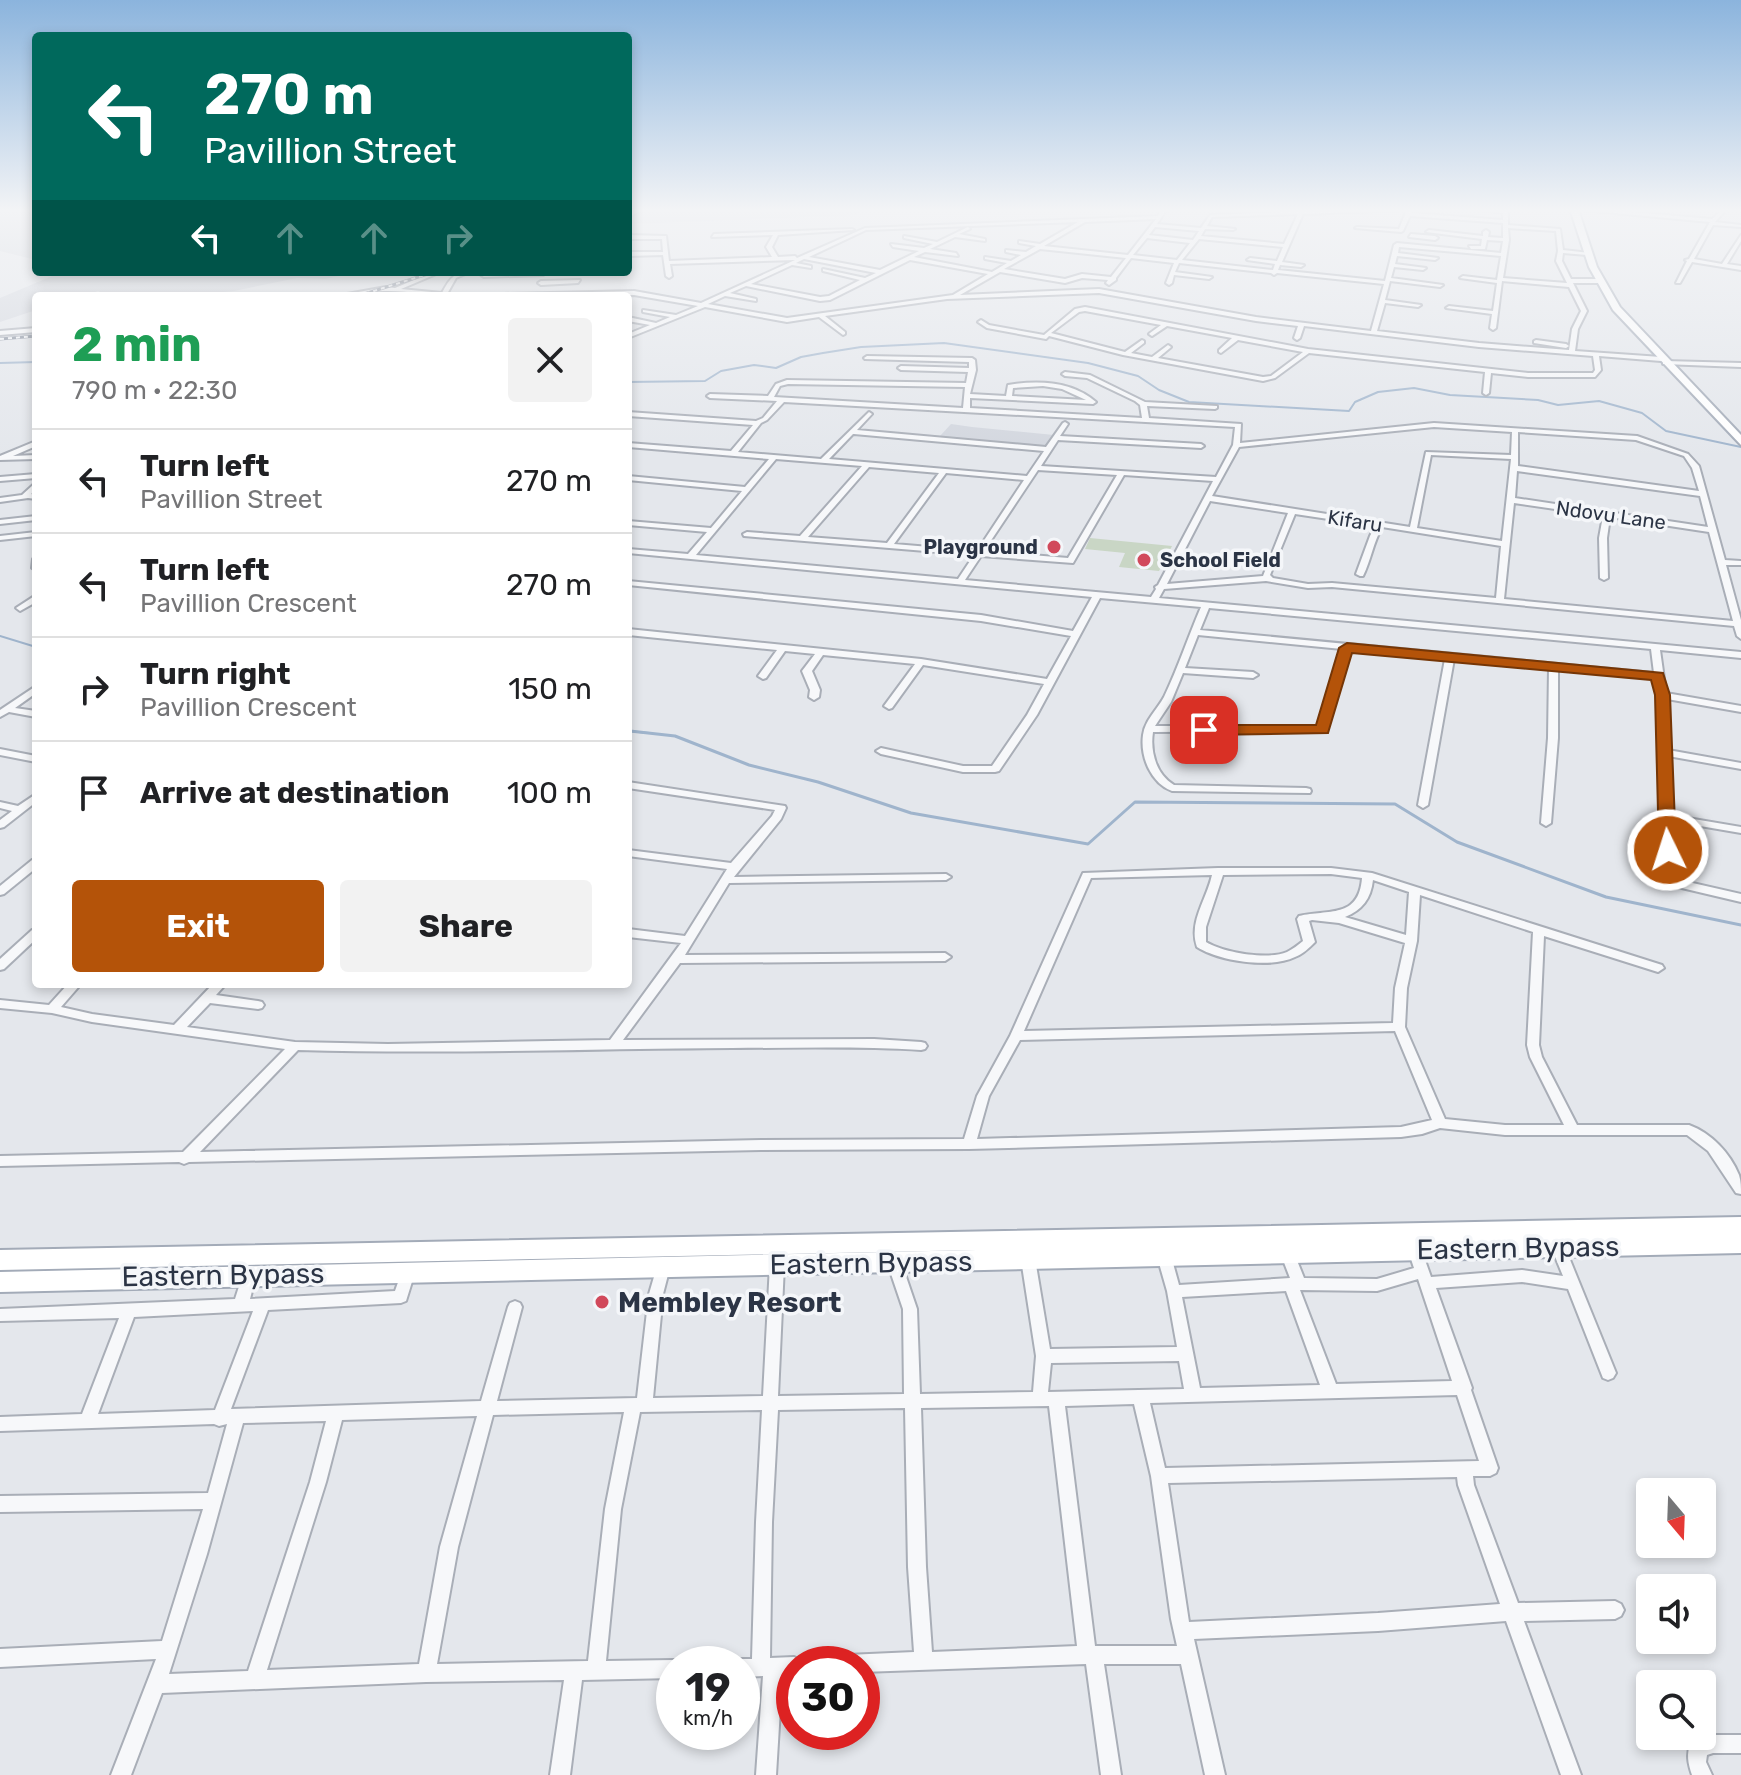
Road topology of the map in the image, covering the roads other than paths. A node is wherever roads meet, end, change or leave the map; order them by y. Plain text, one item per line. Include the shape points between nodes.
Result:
1 (729, 292) edge
2 (786, 292) edge
3 (840, 292) edge
4 (961, 292) edge
5 (1079, 292) edge
6 (1104, 292) edge
7 (1384, 292) edge
8 (1498, 292) edge
9 (1574, 292) edge
10 (1606, 292) edge
11 (632, 293) edge
12 (725, 294) junction
13 (953, 297) junction
14 (754, 300) dead end
15 (1382, 301) junction
16 (1168, 303) junction
17 (705, 304) junction
18 (1418, 305) dead end
19 (1449, 308) dead end
20 (645, 311) dead end
21 (1495, 313) junction
22 (821, 316) junction
23 (679, 318) junction
24 (632, 320) edge
25 (1147, 320) junction
26 (981, 322) dead end
27 (1289, 322) junction
28 (1166, 324) junction
29 (1302, 324) junction
30 (658, 325) junction
31 (1493, 328) dead end
32 (32, 330) edge
33 (1286, 330) dead end
34 (1449, 330) dead end
35 (1374, 332) junction
36 (0, 333) edge
37 (843, 333) dead end
38 (1480, 333) dead end
39 (1152, 334) dead end
40 (632, 335) edge
41 (1046, 337) junction
42 (1237, 337) junction
43 (1297, 338) dead end
44 (1424, 339) junction
45 (1446, 341) junction
46 (1142, 342) dead end
47 (1536, 342) dead end
48 (1479, 345) junction
49 (1168, 347) dead end
50 (1572, 349) junction
51 (1221, 351) dead end
52 (1308, 351) junction
53 (1127, 353) junction
54 (1596, 354) junction
55 (867, 358) dead end
56 (1154, 358) junction
57 (1663, 361) junction
58 (1421, 362) junction
59 (1741, 365) edge
60 (901, 368) dead end
61 (973, 370) junction
62 (1488, 370) junction
63 (1512, 373) junction
64 (1065, 374) dead end
65 (856, 384) junction
66 (883, 384) junction
67 (1510, 384) dead end
68 (970, 385) junction
69 (1486, 393) dead end
70 (710, 396) dead end
71 (967, 396) junction
72 (1009, 397) junction
73 (770, 398) junction
74 (780, 400) junction
75 (1093, 402) junction
76 (835, 403) junction
77 (1142, 404) junction
78 (880, 405) junction
79 (1215, 407) dead end
80 (967, 410) junction
81 (632, 414) edge
82 (869, 414) dead end
83 (1100, 417) junction
84 (1146, 420) junction
85 (759, 422) junction
86 (1065, 424) dead end
87 (1520, 431) junction
88 (854, 432) junction
89 (1057, 438) junction
90 (1741, 442) edge
91 (632, 445) edge
92 (1236, 445) junction
93 (1201, 446) dead end
94 (32, 447) edge
95 (1048, 449) junction
96 (732, 454) junction
97 (32, 457) edge
98 (1515, 457) junction
99 (773, 458) junction
100 (823, 461) junction
101 (867, 465) junction
102 (1035, 468) junction
103 (1514, 468) junction
104 (945, 470) junction
105 (1121, 474) junction
106 (32, 476) edge
107 (632, 478) edge
108 (1030, 478) junction
109 (0, 479) edge
110 (1218, 479) junction
111 (746, 489) junction
112 (1702, 494) junction
113 (32, 497) edge
114 (1208, 498) junction
115 (0, 500) edge
116 (1511, 500) junction
117 (1292, 511) junction
118 (1607, 514) junction
119 (32, 518) edge
120 (0, 522) edge
121 (632, 523) edge
122 (1380, 525) junction
123 (712, 530) junction
124 (1413, 530) junction
125 (1712, 530) junction
126 (32, 534) edge
127 (747, 534) dead end
128 (0, 538) edge
129 (802, 539) junction
130 (1503, 544) junction
131 (889, 546) junction
132 (632, 551) edge
133 (977, 554) junction
134 (690, 557) junction
135 (1721, 562) junction
136 (1741, 563) edge
137 (1360, 574) dead end
138 (1267, 578) junction
139 (1604, 578) dead end
140 (960, 582) junction
141 (632, 583) edge
142 (1159, 587) junction
143 (1097, 595) junction
144 (32, 600) edge
145 (1154, 600) junction
146 (1500, 600) junction
147 (1206, 605) junction
148 (20, 608) dead end
149 (1738, 624) junction
150 (632, 632) edge
151 (1194, 632) junction
152 (1077, 634) junction
153 (1741, 636) edge
154 (1655, 647) junction
155 (783, 648) junction
156 (1347, 648) junction
157 (821, 652) junction
158 (1741, 655) edge
159 (1450, 658) junction
160 (921, 662) junction
161 (1553, 667) junction
162 (1179, 670) junction
163 (1253, 675) dead end
164 (763, 676) dead end
165 (1658, 676) junction
166 (1048, 682) junction
167 (32, 692) edge
168 (1662, 695) junction
169 (814, 697) dead end
170 (889, 706) dead end
171 (1741, 709) edge
172 (3, 712) edge
173 (32, 714) edge
174 (1149, 729) junction
175 (881, 751) dead end
176 (0, 752) edge
177 (1664, 752) junction
178 (32, 758) edge
179 (1741, 766) edge
180 (632, 786) edge
181 (1306, 791) dead end
182 (32, 800) edge
183 (0, 805) edge
184 (1423, 805) dead end
185 (20, 809) junction
186 (1665, 817) junction
187 (1546, 823) dead end
188 (0, 825) edge
189 (1741, 830) edge
190 (632, 854) edge
191 (32, 865) edge
192 (734, 867) junction
193 (1218, 871) junction
194 (1368, 875) junction
195 (946, 877) dead end
196 (728, 880) junction
197 (1415, 891) junction
198 (0, 892) edge
199 (1741, 898) edge
200 (1326, 916) junction
201 (1539, 930) junction
202 (632, 933) edge
203 (32, 937) edge
204 (687, 940) junction
205 (1411, 941) junction
206 (0, 952) edge
207 (15, 952) junction
208 (945, 957) dead end
209 (677, 959) junction
210 (0, 966) edge
211 (1658, 968) dead end
212 (71, 988) edge
213 (216, 988) edge
214 (206, 998) junction
215 (0, 1004) edge
216 (258, 1005) dead end
217 (52, 1009) junction
218 (1399, 1027) junction
219 (178, 1029) junction
220 (1016, 1036) junction
221 (613, 1044) junction
222 (295, 1046) junction
223 (921, 1046) dead end
224 (1440, 1123) junction
225 (1573, 1130) junction
226 (969, 1144) junction
227 (184, 1159) junction
228 (0, 1161) edge
229 (1741, 1189) edge
230 (1741, 1226) edge
231 (1741, 1243) edge
232 (1559, 1249) junction
233 (1415, 1250) junction
234 (1287, 1252) junction
235 (1164, 1256) junction
236 (1028, 1259) junction
237 (0, 1260) edge
238 (894, 1262) junction
239 (777, 1265) junction
240 (663, 1267) junction
241 (408, 1272) junction
242 (249, 1275) junction
243 (1425, 1278) junction
244 (0, 1282) edge
245 (1295, 1284) junction
246 (1573, 1284) junction
247 (1174, 1291) junction
248 (263, 1305) junction
249 (240, 1306) junction
250 (515, 1307) dead end
251 (129, 1311) junction
252 (0, 1315) edge
253 (1186, 1354) junction
254 (1044, 1356) junction
255 (1608, 1373) dead end
256 (1464, 1388) junction
257 (1330, 1390) junction
258 (1193, 1394) junction
259 (1140, 1396) junction
260 (1048, 1399) junction
261 (915, 1401) junction
262 (770, 1403) junction
263 (639, 1404) junction
264 (488, 1409) junction
265 (335, 1415) junction
266 (227, 1419) junction
267 (87, 1421) junction
268 (0, 1424) edge
269 (1464, 1469) junction
270 (1159, 1476) junction
271 (214, 1501) junction
272 (0, 1504) edge
273 (1615, 1610) dead end
274 (1511, 1612) junction
275 (1182, 1631) junction
276 (760, 1646) edge
277 (166, 1650) junction
278 (1090, 1655) junction
279 (1187, 1655) junction
280 (0, 1658) edge
281 (924, 1662) junction
282 (880, 1663) edge
283 (656, 1669) edge
284 (574, 1671) junction
285 (596, 1671) junction
286 (426, 1673) junction
287 (254, 1681) junction
288 (760, 1683) edge
289 (155, 1684) junction
290 (1741, 1744) edge
291 (121, 1775) edge
292 (560, 1775) edge
293 (766, 1775) edge
294 (1111, 1775) edge
295 (1215, 1775) edge
296 (1571, 1775) edge
297 (1702, 1775) edge

1 - 12 street
2 - 3 street via 825,299
4 - 13 street
5 - 13 street
6 - 16 street
7 - 15 street
8 - 21 street
9 - 50 street via 1584,311
10 - 57 main road
11 - 17 street
12 - 14 street
12 - 17 street
13 - 22 street
15 - 18 street
15 - 35 street
16 - 25 street
16 - 27 street
17 - 22 street via 783,320
17 - 23 street
19 - 21 street
20 - 23 street
21 - 31 street
22 - 37 street
23 - 30 street
24 - 30 street
25 - 28 street
25 - 41 street via 1079,309
26 - 41 street
27 - 29 street
27 - 33 street
28 - 39 street
28 - 42 street
29 - 35 street
29 - 43 street
30 - 40 street
32 - 36 street
34 - 45 street
35 - 44 street
38 - 48 street
41 - 53 street
42 - 51 street
42 - 52 street
44 - 45 street
44 - 58 street
45 - 48 street
46 - 53 street
47 - 50 street
48 - 50 street
49 - 56 street
50 - 54 street
52 - 56 street via 1268,379
52 - 58 street
53 - 56 street
54 - 57 street
54 - 63 street via 1598,370 1592,376
55 - 61 street via 962,358 972,360
57 - 59 street
57 - 90 main road
58 - 62 street
60 - 61 street
61 - 68 street
62 - 63 street
62 - 69 street
63 - 67 street
64 - 77 street via 1088,376
65 - 66 street
65 - 73 street via 781,383
65 - 76 street via 846,387
66 - 68 street
66 - 78 street
68 - 71 street
70 - 73 street
71 - 72 street
71 - 80 street
72 - 75 street
72 - 75 street via 1010,386 1059,385
73 - 74 street
74 - 76 street
74 - 85 street
75 - 83 street
76 - 78 street
77 - 79 street
77 - 84 street
78 - 80 street
80 - 83 street
81 - 85 street
82 - 88 street
83 - 84 street
84 - 92 street via 1239,425
85 - 96 street
86 - 89 street
87 - 92 street via 1419,425
87 - 98 street
87 - 112 street via 1629,437 1666,448 1690,459
88 - 95 street
88 - 100 street
89 - 93 street
89 - 95 street
91 - 96 street
92 - 110 street
94 - 97 street via 1,458
95 - 102 street
96 - 99 street
98 - 103 street
98 - 124 street via 1428,453
99 - 100 street
99 - 111 street
100 - 101 street
101 - 104 street
101 - 129 street
102 - 105 street
102 - 108 street
103 - 112 street, Ndovu Lane
103 - 116 street
104 - 108 street
104 - 131 street
105 - 110 street
105 - 133 street via 1072,560
106 - 109 street
107 - 111 street
108 - 133 street
110 - 114 street
111 - 123 street
112 - 125 street
113 - 115 street
114 - 117 street, Kifaru
114 - 142 street
116 - 118 street, Ndovu Lane
116 - 130 street
117 - 122 street, Kifaru
117 - 138 street
118 - 125 street, Ndovu Lane
118 - 139 street
119 - 120 street
121 - 123 street
122 - 124 street, Kifaru
122 - 137 street
123 - 134 street
124 - 130 street, Kifaru
125 - 135 street
126 - 128 street
127 - 129 street
129 - 131 street
130 - 146 street
131 - 133 street
132 - 134 street
133 - 140 street
134 - 140 street
135 - 136 street
135 - 149 street
138 - 142 street
138 - 146 street
140 - 143 street
141 - 152 street via 981,618
142 - 145 street
143 - 145 street
143 - 152 street
144 - 148 street
145 - 147 street
146 - 149 street
147 - 151 street
147 - 154 street
149 - 153 street
150 - 155 street
151 - 156 street
151 - 162 street
152 - 166 street
154 - 158 street
154 - 165 street
155 - 157 street
155 - 164 street
156 - 159 street
156 - 174 street via 1323,729
157 - 160 street
157 - 169 street via 807,671
159 - 161 street
159 - 184 street
160 - 166 street
160 - 170 street
161 - 165 street
161 - 187 street
162 - 163 street
162 - 174 street
165 - 168 street
166 - 175 street via 995,769 963,769
167 - 172 street
168 - 171 street
168 - 177 street
172 - 173 street
174 - 181 street via 1148,753 1163,782 1172,788
176 - 178 street
177 - 179 street
177 - 186 street
180 - 192 street via 781,808
182 - 185 street
183 - 185 street
185 - 188 street
186 - 189 street
186 - 199 street via 1673,883
190 - 192 street
191 - 198 street
192 - 196 street
193 - 194 street
193 - 200 street via 1199,933 1201,944 1212,951 1291,955 1309,942 1303,919
193 - 220 street via 1087,875
194 - 197 street
194 - 200 street via 1356,909
195 - 196 street
196 - 204 street
197 - 201 street
197 - 205 street
200 - 205 street
201 - 211 street
201 - 225 street via 1533,1045
202 - 204 street
203 - 207 street
204 - 209 street
205 - 218 street
206 - 207 street
207 - 210 street
208 - 209 street
209 - 221 street
212 - 217 street
213 - 214 street
214 - 216 street
214 - 219 street
215 - 217 street
217 - 219 street
218 - 220 street
218 - 224 street
219 - 222 street
220 - 226 street via 983,1096
221 - 222 street
221 - 223 street
222 - 227 street
224 - 225 street
224 - 226 street via 1401,1132
225 - 229 street via 1674,1128 1697,1133
226 - 227 street
227 - 228 street
230 - 237 main road, Eastern Bypass
231 - 232 main road, Eastern Bypass
232 - 233 main road, Eastern Bypass
232 - 246 street
233 - 234 main road, Eastern Bypass
233 - 243 street
234 - 235 main road, Eastern Bypass
234 - 245 street
235 - 236 main road, Eastern Bypass
235 - 247 street
236 - 238 main road, Eastern Bypass
236 - 254 street
238 - 239 main road, Eastern Bypass
238 - 261 street via 910,1309
239 - 240 main road, Eastern Bypass
239 - 262 street
240 - 241 main road, Eastern Bypass
240 - 263 street
241 - 242 main road, Eastern Bypass
241 - 248 street via 401,1297
242 - 244 main road, Eastern Bypass
242 - 249 street
243 - 245 street via 1377,1285
243 - 246 street via 1522,1276
243 - 256 street
245 - 247 street
245 - 257 street
246 - 255 street
247 - 253 street
248 - 249 street
248 - 266 street
249 - 251 street
250 - 264 street
251 - 252 street
251 - 267 street
253 - 254 street
253 - 258 street
254 - 260 street
256 - 257 street
256 - 269 street via 1490,1468
257 - 258 street
258 - 259 street
259 - 260 street
259 - 270 street
260 - 261 street
260 - 278 street
261 - 262 street
261 - 281 street
262 - 263 street
262 - 276 street
263 - 264 street
263 - 285 street via 613,1509
264 - 265 street
264 - 286 street via 449,1547
265 - 266 street
265 - 287 street
266 - 267 street
266 - 271 street
267 - 268 street
269 - 270 street
269 - 274 street
270 - 275 street
271 - 272 street
271 - 277 street
273 - 274 street
274 - 275 street
274 - 296 street
275 - 279 street
277 - 280 street
277 - 289 street
278 - 279 street
278 - 281 street
278 - 294 street
279 - 295 street
281 - 282 street
283 - 285 street
284 - 285 street
284 - 286 street
284 - 292 street
286 - 287 street
287 - 289 street
288 - 293 street
289 - 291 street
290 - 297 street via 1698,1749

